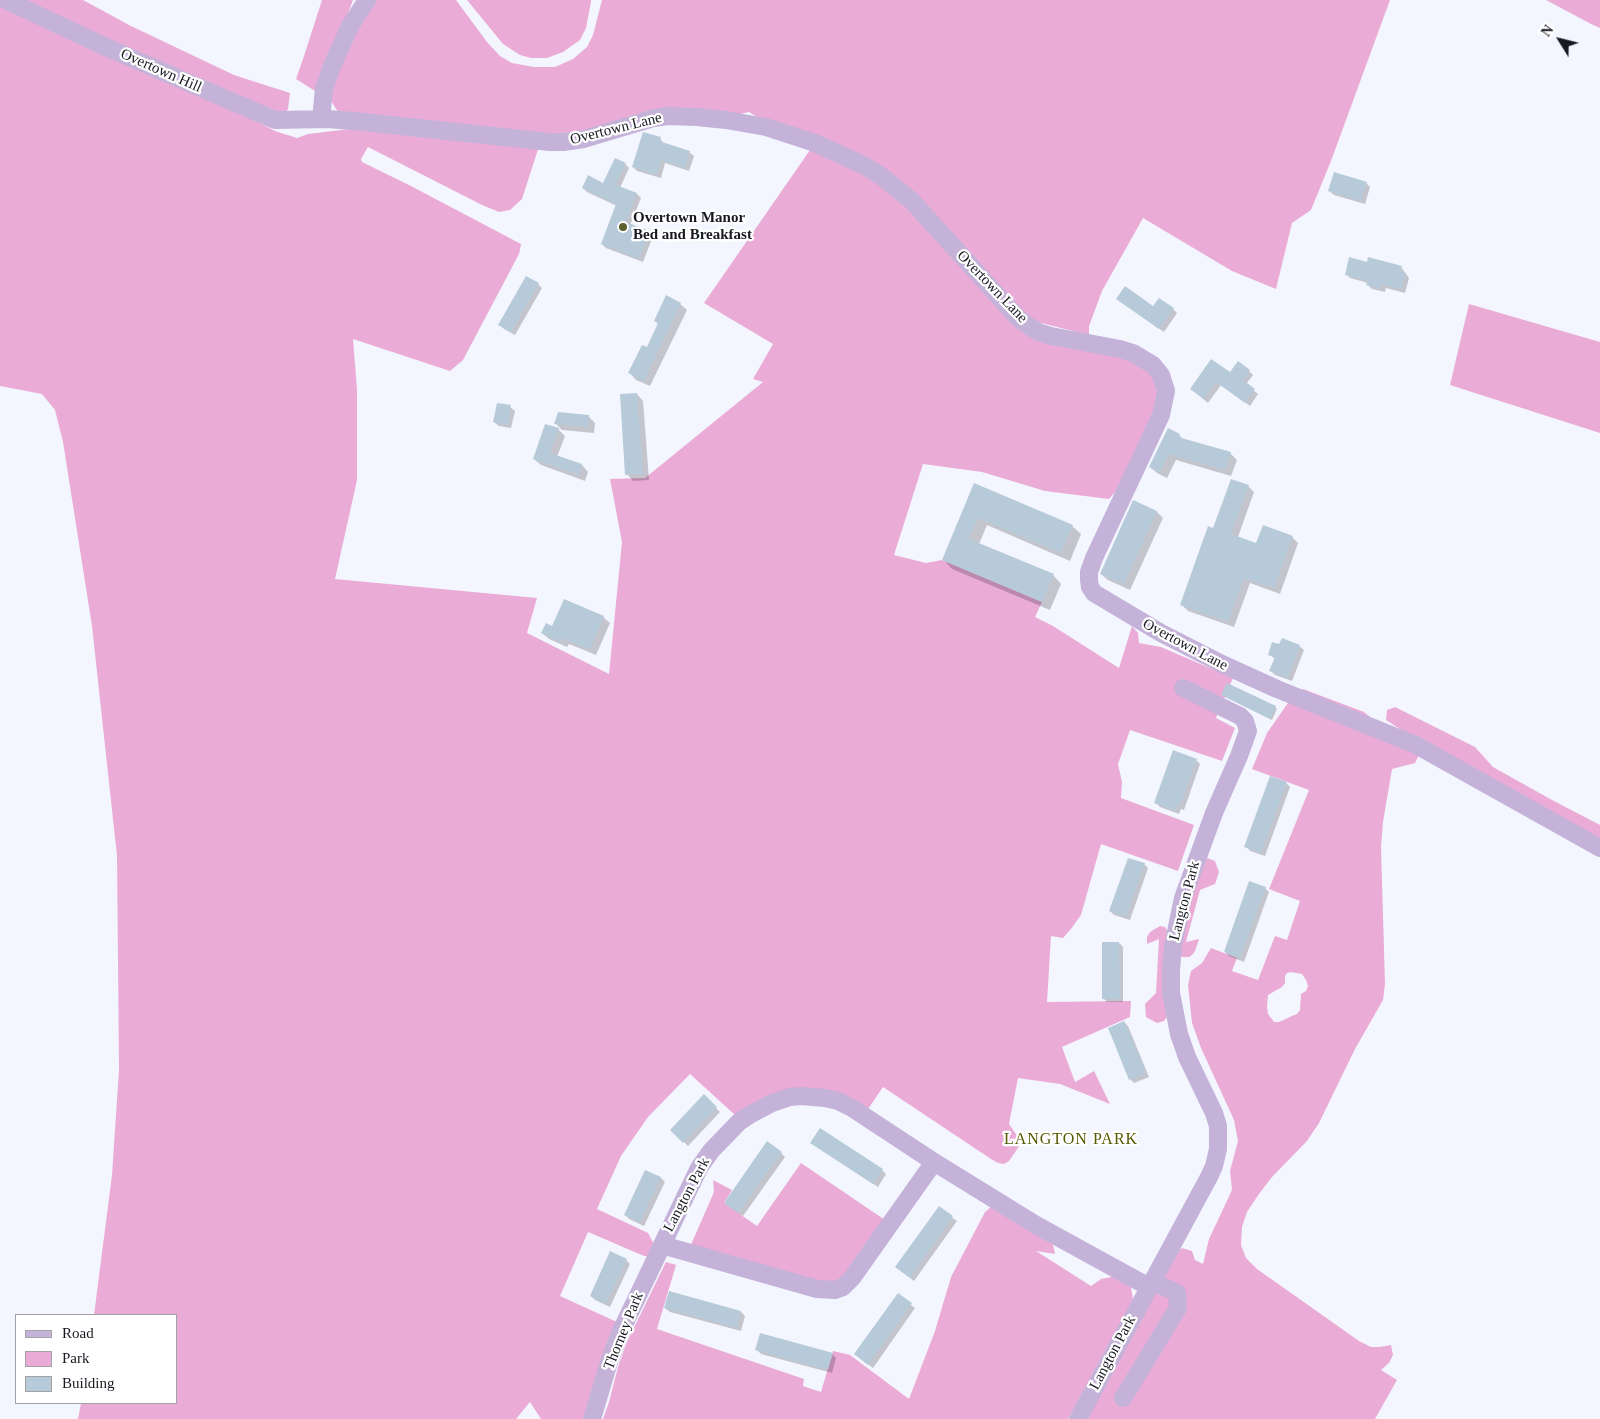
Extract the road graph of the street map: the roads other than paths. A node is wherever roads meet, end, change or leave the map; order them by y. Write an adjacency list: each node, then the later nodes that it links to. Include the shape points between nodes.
1 (6, 0): 3 (street, Overtown Hill, via 267,117)
2 (367, 0): 3 (street, via 350,26 332,66 324,89)
3 (321, 119): 5 (street, Overtown Lane, via 557,142 584,139 661,117 697,117 766,127 815,143 865,166 912,202 1019,319 1038,332 1051,336 1133,353 1153,365 1161,375 1166,391 1161,415 1094,558 1089,580 1094,593 1161,633 1230,668 1416,745)
4 (1183, 688): 8 (street, Langton Park, via 1240,716 1248,731 1183,898 1171,970 1171,993 1178,1034 1214,1113 1218,1126 1218,1149 1209,1177)
5 (1600, 848)
6 (934, 1162): 7 (street, Langton Park, via 852,1278 835,1290 817,1289); 7 (street, Langton Park, via 838,1101 801,1096 772,1103 738,1122 710,1151 688,1188); 8 (street, Langton Park, via 1036,1225)
7 (662, 1245): 10 (street, Thorney Park, via 621,1331)
8 (1151, 1284): 9 (street, via 1177,1293 1178,1308); 11 (street, Langton Park)
9 (1122, 1398)
10 (592, 1419)
11 (1078, 1419)

